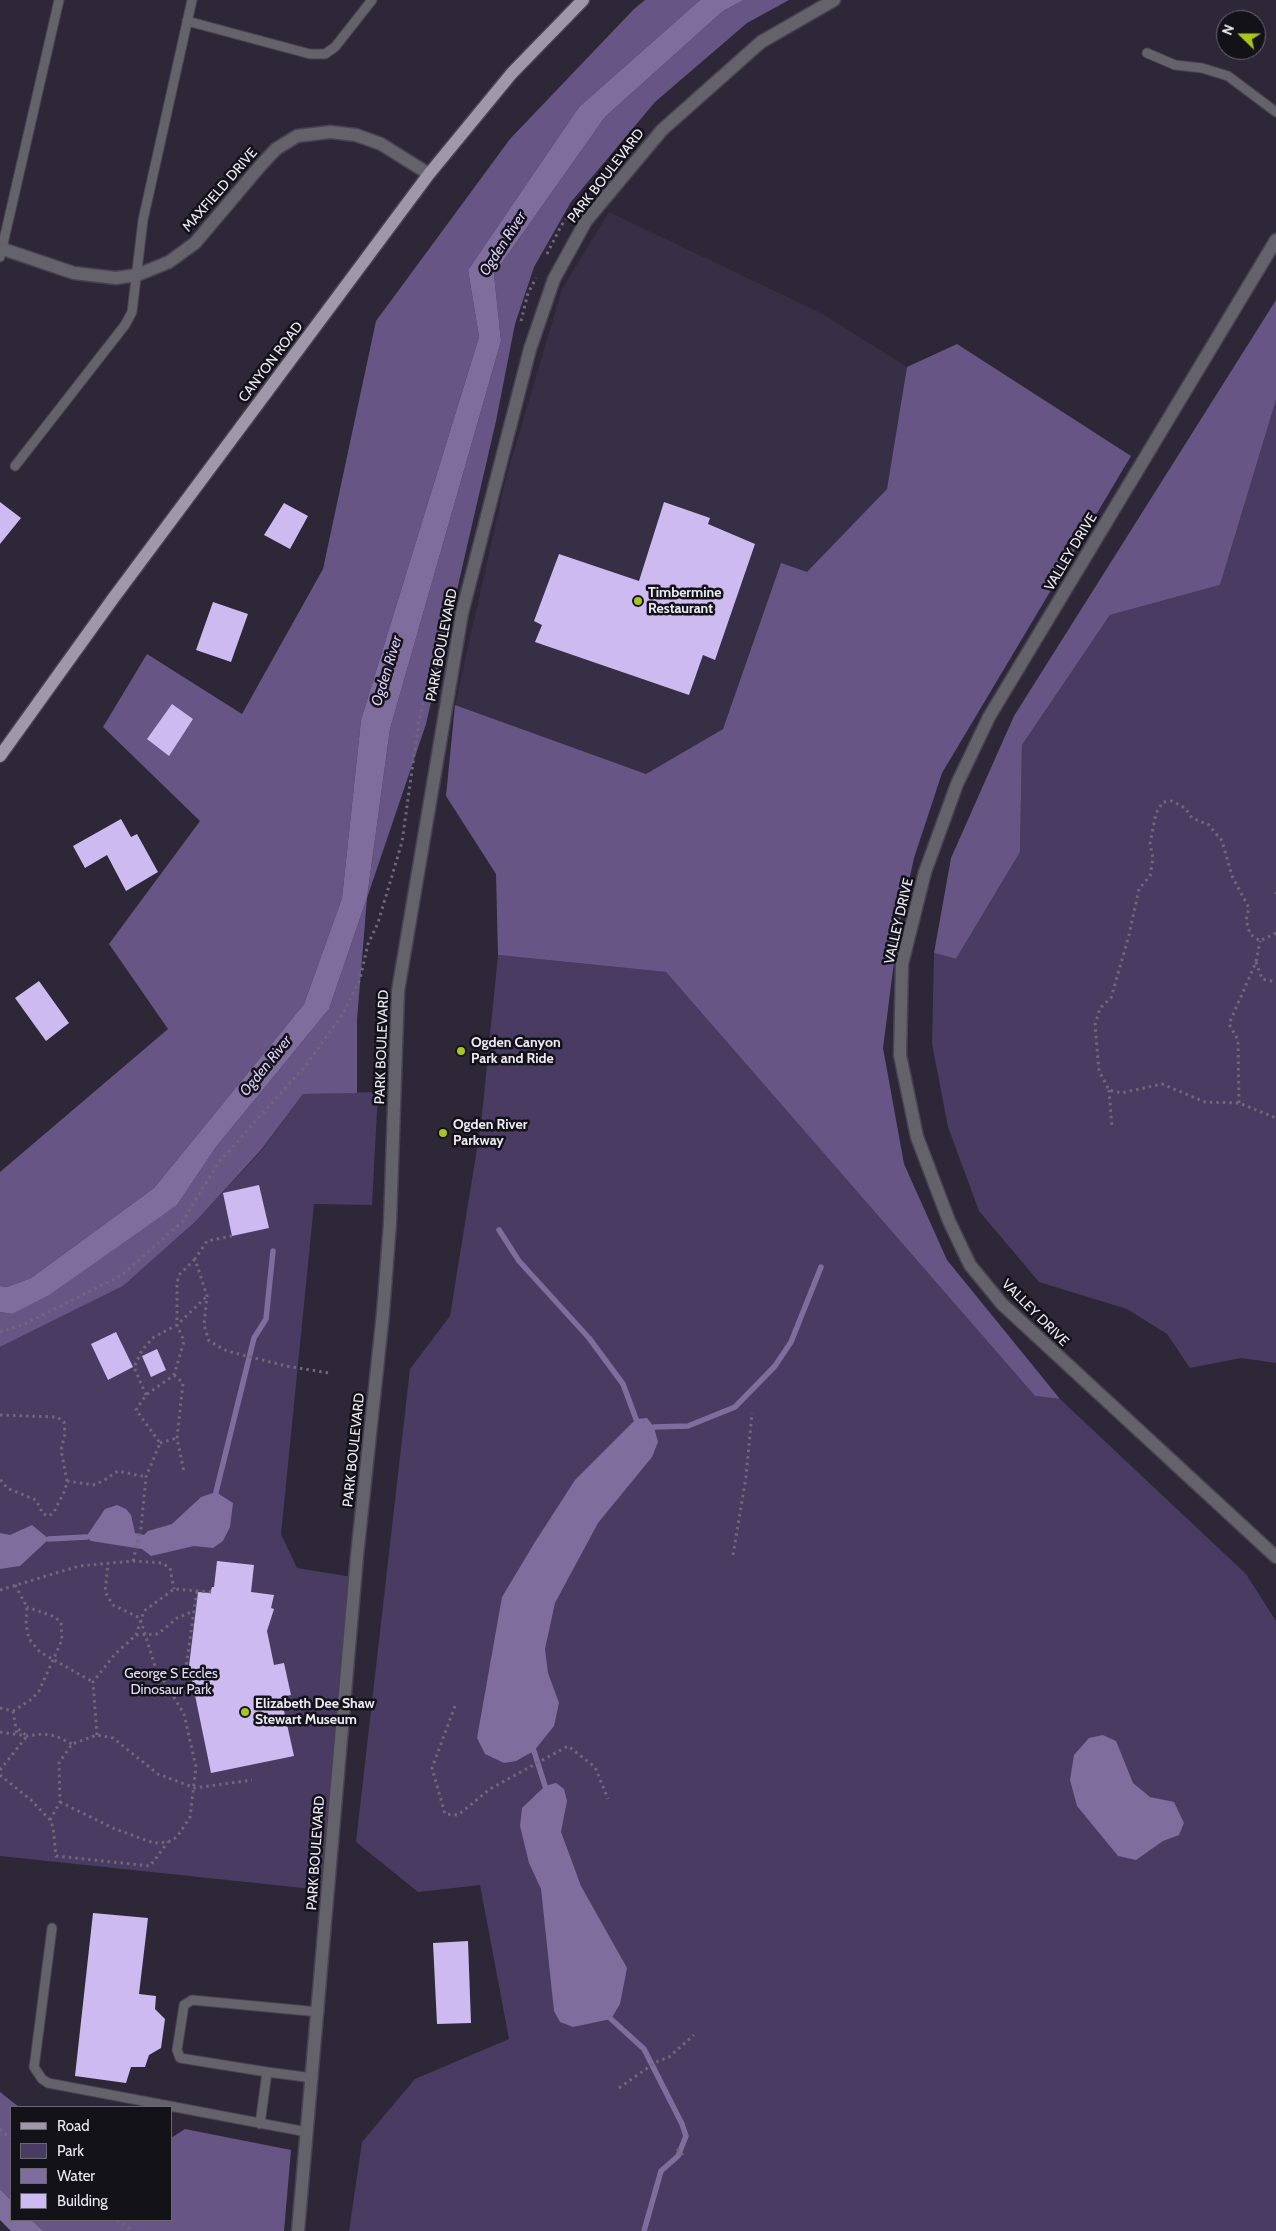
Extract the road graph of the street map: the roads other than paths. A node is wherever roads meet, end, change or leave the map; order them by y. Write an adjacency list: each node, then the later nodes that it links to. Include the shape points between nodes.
1 (59, 0): 11 (lane)
2 (192, 0): 6 (lane)
3 (372, 0): 6 (lane, via 336,47 325,54 310,54)
4 (583, 0): 9 (main road, CANYON ROAD, via 512,73)
5 (834, 0): 17 (street, PARK BOULEVARD, via 761,42 669,124 586,221 554,279 530,349 490,498 460,622 398,991 389,1241 336,1785)
6 (187, 21): 12 (lane, via 143,220)
7 (1146, 53): 8 (lane, via 1175,65 1202,68 1228,76)
8 (1276, 112)
9 (429, 174): 12 (street, MAXFIELD DRIVE, via 381,144 356,135 330,132 297,136 276,149 195,243 169,262); 14 (main road, CANYON ROAD)
10 (1276, 240): 15 (street, VALLEY DRIVE, via 989,717 957,784 925,872 902,964 900,1055 917,1137 949,1221 970,1265 1002,1304)
11 (1, 251): 12 (street, MAXFIELD DRIVE, via 74,273 116,278)
12 (137, 275): 13 (lane, via 132,312 126,325)
13 (15, 466)
14 (0, 756)
15 (1276, 1557)
16 (52, 1928): 20 (lane, via 34,2067 42,2079 48,2083)
17 (319, 2012): 18 (lane, via 192,2000 184,2005 176,2050 180,2058); 19 (street, PARK BOULEVARD)
18 (267, 2072): 19 (lane); 20 (lane)
19 (313, 2078): 21 (street, PARK BOULEVARD)
20 (260, 2124): 21 (lane)
21 (307, 2132): 22 (street, PARK BOULEVARD)
22 (298, 2231)

